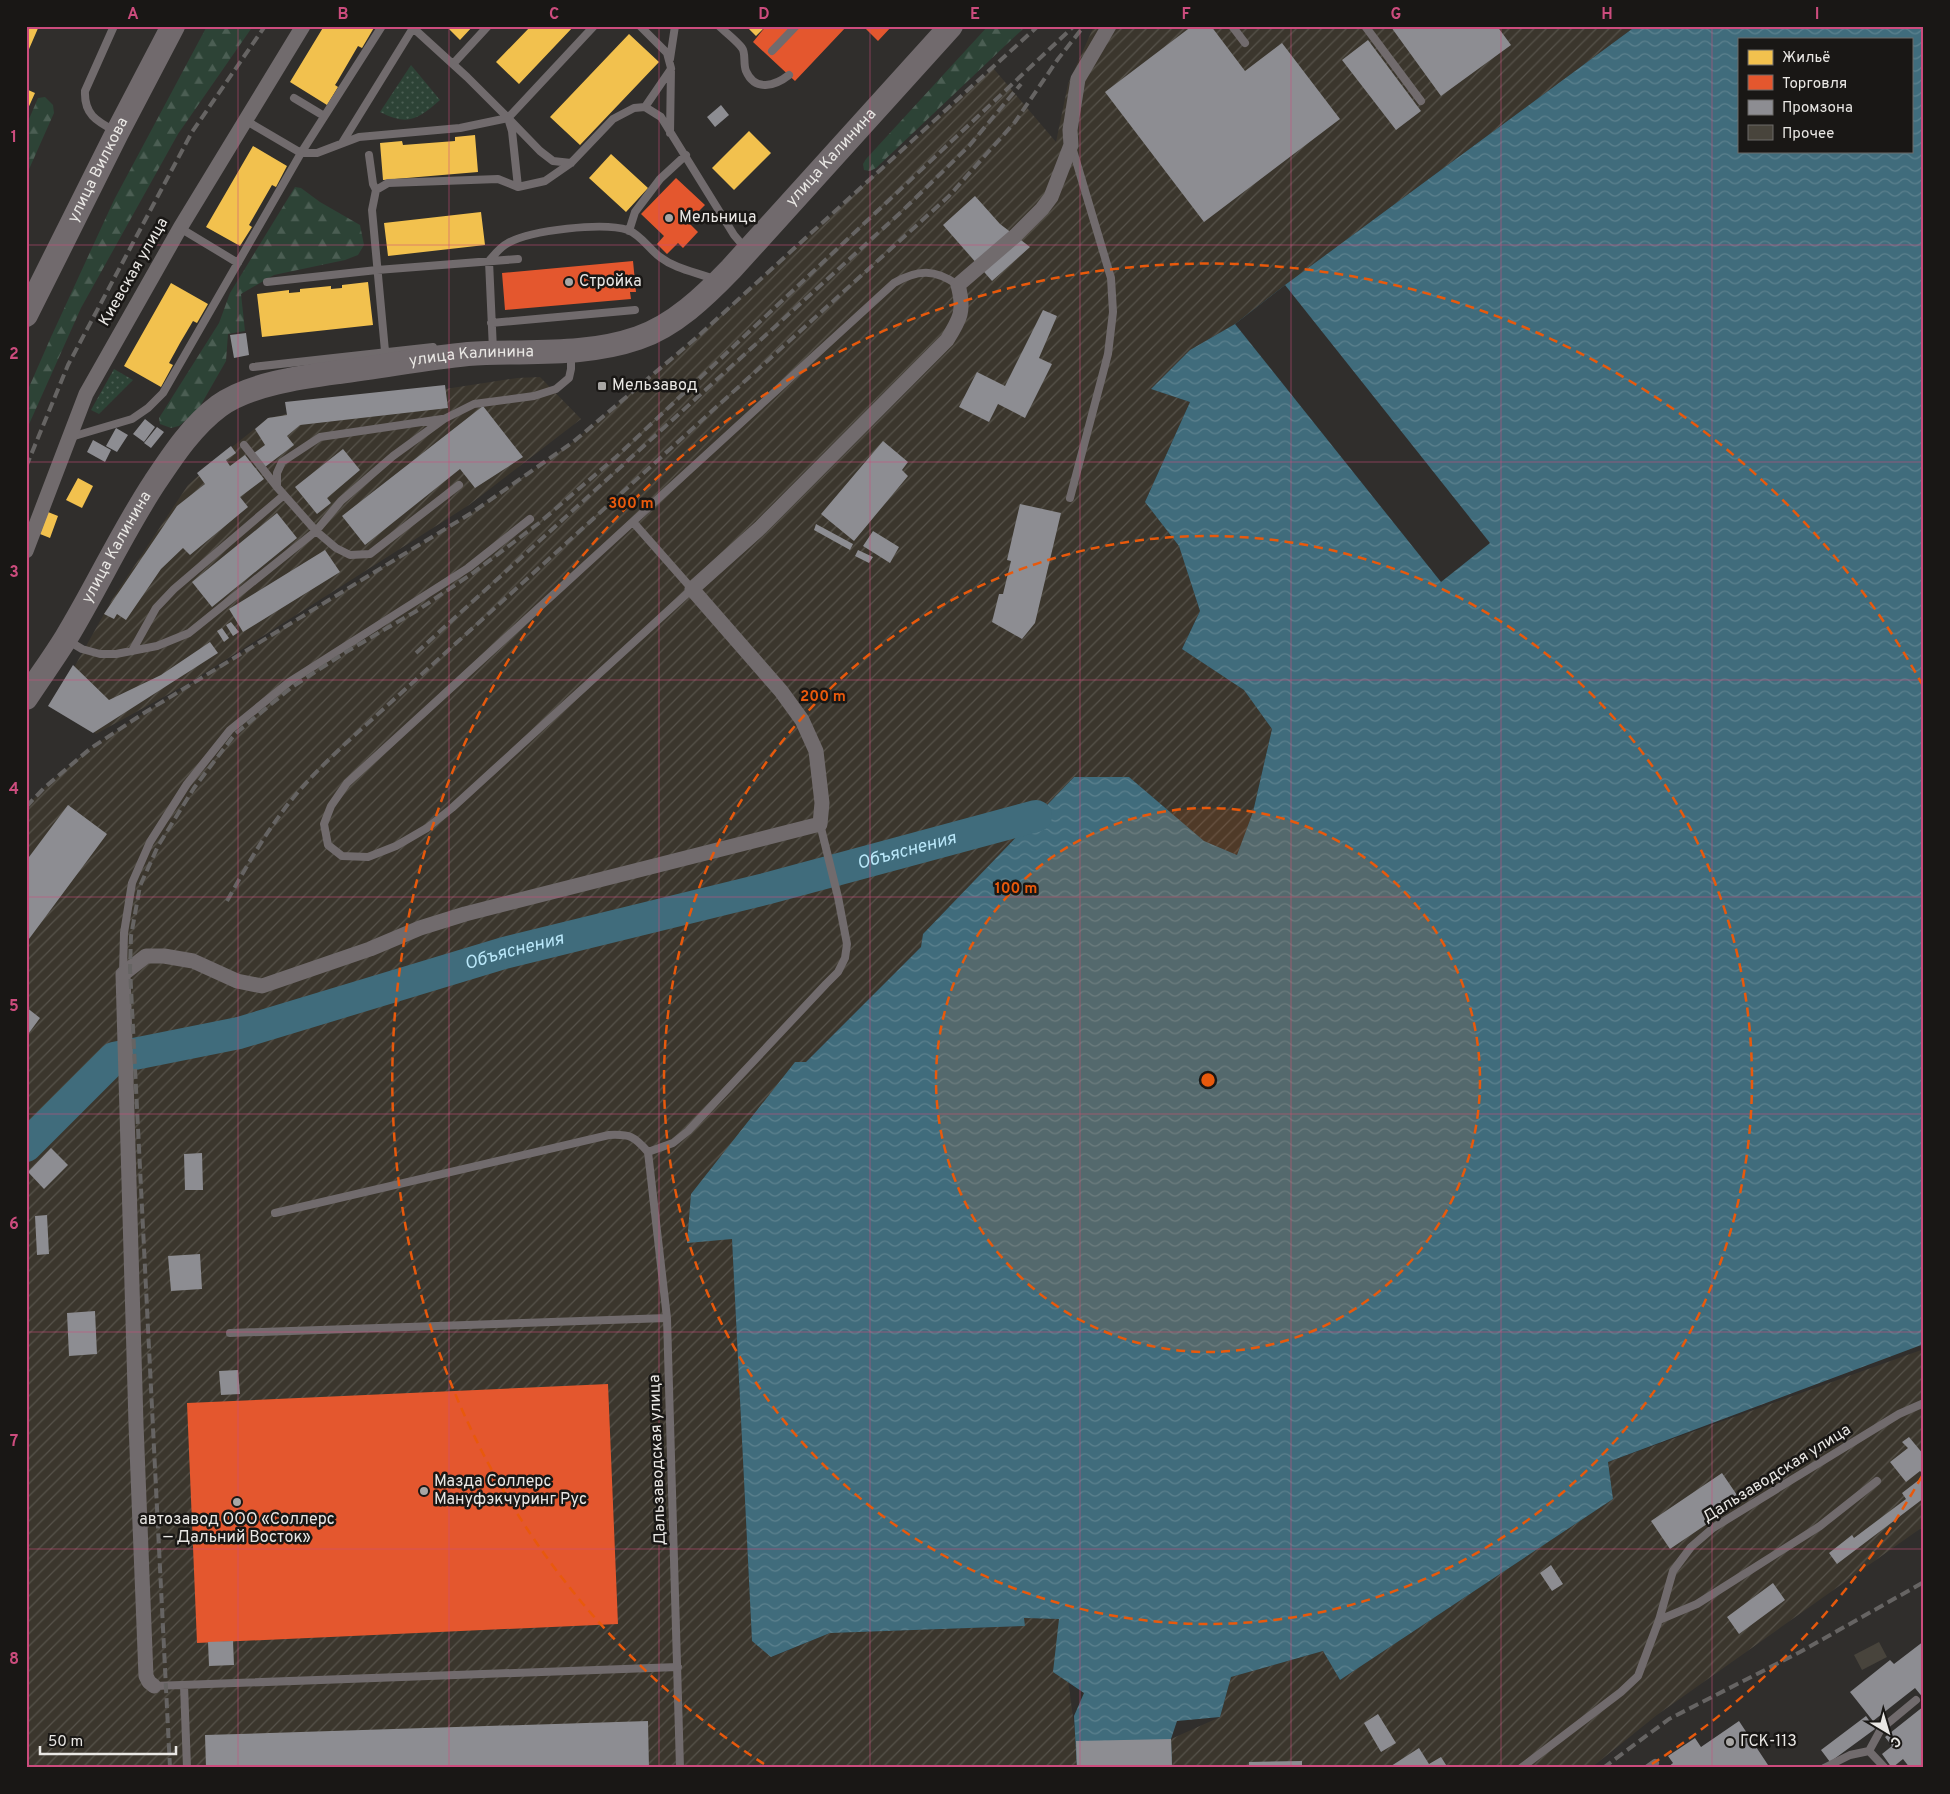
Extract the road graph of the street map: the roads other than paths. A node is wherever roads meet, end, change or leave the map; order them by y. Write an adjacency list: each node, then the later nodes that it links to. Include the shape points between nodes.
1 (114, 26): 28 (lane, via 85,91 85,100 86,108 99,122)
2 (173, 26): 28 (main road, улица Вилкова)
3 (303, 26): 27 (street, Киевская улица)
4 (382, 26): 25 (lane)
5 (488, 26): 19 (lane)
6 (594, 26): 26 (lane)
7 (640, 26): 18 (lane)
8 (675, 26): 18 (lane)
9 (718, 26): 21 (lane, via 743,49 746,71 753,80 772,86)
10 (796, 26): 17 (lane)
11 (950, 26): 40 (main road, улица Калинина)
12 (1109, 26): 31 (street, via 1078,78 1070,130)
13 (1232, 26): 16 (lane)
14 (1365, 26): 23 (lane)
15 (412, 27): 19 (lane); 30 (lane)
16 (1244, 43)
17 (772, 51)
18 (670, 59): 20 (lane)
19 (452, 64): 26 (lane)
20 (671, 68): 24 (lane); 29 (lane)
21 (789, 75)
22 (294, 98): 25 (lane)
23 (1421, 101)
24 (645, 107): 29 (lane, via 661,117); 35 (lane, via 634,108 613,119)
25 (324, 116): 32 (lane)
26 (508, 118): 30 (lane, via 460,128 360,137); 35 (lane, via 554,162); 36 (lane)
27 (245, 120): 32 (lane); 38 (street, Киевская улица)
28 (117, 133): 49 (main road, улица Вилкова)
29 (670, 134): 34 (lane)
30 (342, 143): 32 (lane, via 317,153)
31 (1071, 145): 47 (street, via 1051,197 1042,209); 62 (lane, via 1111,278 1113,312 1108,354)
32 (301, 153): 43 (lane)
33 (369, 155): 37 (lane)
34 (686, 156): 39 (lane, via 660,179 635,212); 40 (lane, via 700,183)
35 (571, 163): 36 (lane, via 545,181)
36 (518, 187): 37 (lane, via 498,179 388,183)
37 (376, 190): 44 (lane, via 372,210)
38 (180, 228): 43 (lane); 57 (street, Киевская улица, via 86,394)
39 (629, 231): 42 (lane, via 576,228 522,237 506,244); 45 (lane, via 680,270)
40 (747, 250): 45 (main road, улица Калинина)
41 (518, 258): 42 (lane)
42 (489, 261): 44 (lane); 50 (lane)
43 (238, 263): 57 (lane, via 163,393 132,419)
44 (377, 270): 46 (lane); 53 (lane)
45 (719, 281): 54 (main road, улица Калинина, via 677,318 639,338 602,348)
46 (267, 282)
47 (958, 285): 64 (lane, via 945,276 931,273 919,273 894,283); 67 (street, via 962,302 958,322 947,340 761,527)
48 (635, 310): 50 (lane)
49 (26, 315)
50 (491, 323): 51 (lane)
51 (490, 345): 54 (main road, улица Калинина); 68 (main road, улица Калинина, via 470,354 316,375 242,393 219,406 172,456 134,515)
52 (439, 346): 53 (lane)
53 (385, 351): 55 (lane)
54 (571, 351): 56 (lane, via 569,378 556,389 534,396 474,404)
55 (253, 367)
56 (444, 419): 60 (lane, via 320,436 282,462 276,473); 65 (lane, via 393,456 340,501)
57 (69, 437): 66 (street, Киевская улица)
58 (244, 445): 60 (lane)
59 (460, 485): 65 (lane, via 370,554 350,555)
60 (277, 487): 61 (lane)
61 (284, 495): 65 (lane); 69 (lane, via 174,589 156,608)
62 (1070, 498)
63 (530, 519): 72 (lane, via 468,568 288,682 230,730 188,784 150,842 132,883 124,932)
64 (633, 522): 67 (lane); 67 (lane, via 347,783 331,806 324,824 328,844 342,856 368,857 427,828)
65 (316, 531): 69 (lane, via 189,633 157,646)
66 (26, 550)
67 (692, 589): 71 (street, via 781,691 802,720 816,751 822,803)
68 (65, 639): 69 (lane, via 100,654); 70 (main road, улица Калинина)
69 (132, 651)
70 (26, 698)
71 (820, 824): 72 (street, via 465,914 262,986 237,981 193,961 164,956 146,956); 73 (lane, via 847,944 838,972 688,1131 673,1143)
72 (123, 974): 82 (street, via 146,1676)
73 (648, 1152): 74 (lane, via 638,1139 626,1134 609,1136); 75 (lane, Дальзаводская улица)
74 (275, 1212)
75 (667, 1318): 76 (lane); 80 (lane, Дальзаводская улица)
76 (230, 1333)
77 (1924, 1403): 79 (lane, Дальзаводская улица, via 1899,1414 1713,1528 1691,1547 1673,1571)
78 (1877, 1481): 79 (lane, via 1820,1526 1698,1604)
79 (1659, 1620): 87 (lane, Дальзаводская улица, via 1638,1676)
80 (678, 1666): 81 (lane); 86 (lane, Дальзаводская улица)
81 (184, 1685): 82 (lane); 85 (lane)
82 (154, 1686)
83 (1916, 1700): 84 (lane, via 1881,1729)
84 (1869, 1751): 88 (lane, via 1850,1755); 89 (lane)
85 (187, 1768)
86 (680, 1768)
87 (1521, 1768)
88 (1824, 1768)
89 (1885, 1768)

